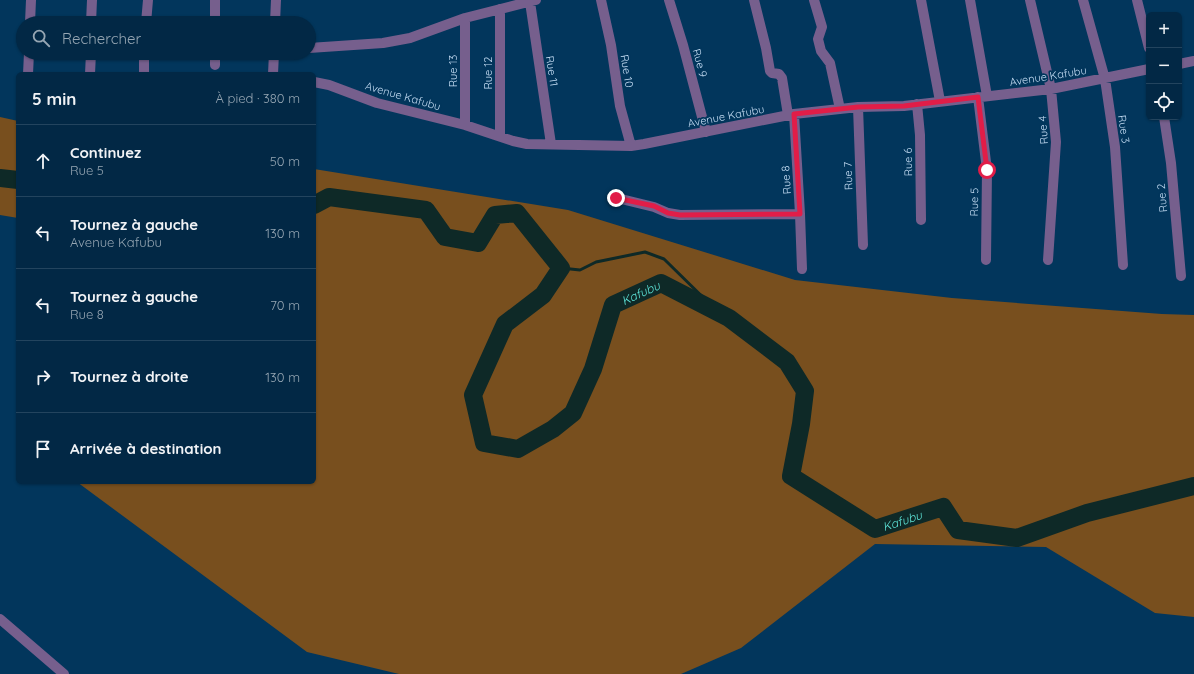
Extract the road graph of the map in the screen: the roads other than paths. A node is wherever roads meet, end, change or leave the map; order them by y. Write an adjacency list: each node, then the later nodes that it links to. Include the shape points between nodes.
1 (31, 0): 17 (street)
2 (92, 0): 18 (street)
3 (148, 0): 19 (street)
4 (215, 0): 20 (street)
5 (276, 0): 21 (street)
6 (600, 0): 52 (street, Rue 10, via 611,46 620,106)
7 (669, 0): 49 (street, Rue 9)
8 (754, 0): 46 (street, Rue 8, via 770,71 782,78)
9 (814, 0): 45 (street, via 822,27 818,39 830,63)
10 (921, 0): 42 (street)
11 (970, 0): 41 (street, Rue 5)
12 (1030, 0): 40 (street, Rue 4)
13 (1083, 0): 38 (street, Rue 3)
14 (1136, 0): 23 (street)
15 (533, 1): 16 (street); 51 (street, Rue 11)
16 (500, 9): 22 (street); 50 (street, Rue 12)
17 (30, 16)
18 (91, 16)
19 (147, 16)
20 (215, 16)
21 (275, 16)
22 (465, 18): 24 (street, via 410,38 383,44); 48 (street, Rue 13)
23 (1146, 37)
24 (316, 48)
25 (29, 60): 34 (street)
26 (91, 60): 35 (street)
27 (144, 60): 36 (street)
28 (215, 60): 32 (street)
29 (274, 60): 37 (street)
30 (1194, 61): 31 (street)
31 (1182, 63)
32 (215, 65)
33 (1146, 70): 38 (street, Avenue Kafubu)
34 (28, 72)
35 (90, 72)
36 (144, 72)
37 (273, 72)
38 (1105, 79): 40 (street, Avenue Kafubu); 59 (street, Rue 3, via 1115,147)
39 (316, 82): 48 (street, Avenue Kafubu, via 377,103)
40 (1051, 89): 41 (street, Avenue Kafubu); 58 (street, Rue 4, via 1056,142)
41 (983, 97): 42 (street, Avenue Kafubu); 57 (street, Rue 5, via 987,170)
42 (940, 101): 43 (street, Avenue Kafubu)
43 (917, 104): 44 (street, Avenue Kafubu); 55 (street, Rue 6)
44 (858, 107): 45 (street, Avenue Kafubu); 56 (street, Rue 7)
45 (840, 109): 46 (street, Avenue Kafubu)
46 (791, 115): 49 (street, Avenue Kafubu); 54 (street, Rue 8)
47 (1164, 120): 61 (street, Rue 2)
48 (465, 125): 50 (street, Avenue Kafubu)
49 (706, 132): 52 (street, Avenue Kafubu)
50 (500, 136): 51 (street, Avenue Kafubu, via 527,144)
51 (551, 144): 52 (street, Avenue Kafubu)
52 (631, 146)
53 (616, 198): 54 (street, via 654,206 668,213 680,215)
54 (800, 214): 60 (street, Rue 8)
55 (921, 220)
56 (863, 245)
57 (986, 260)
58 (1048, 260)
59 (1123, 264)
60 (802, 269)
61 (1181, 276)
62 (0, 619): 63 (street)
63 (64, 674)

